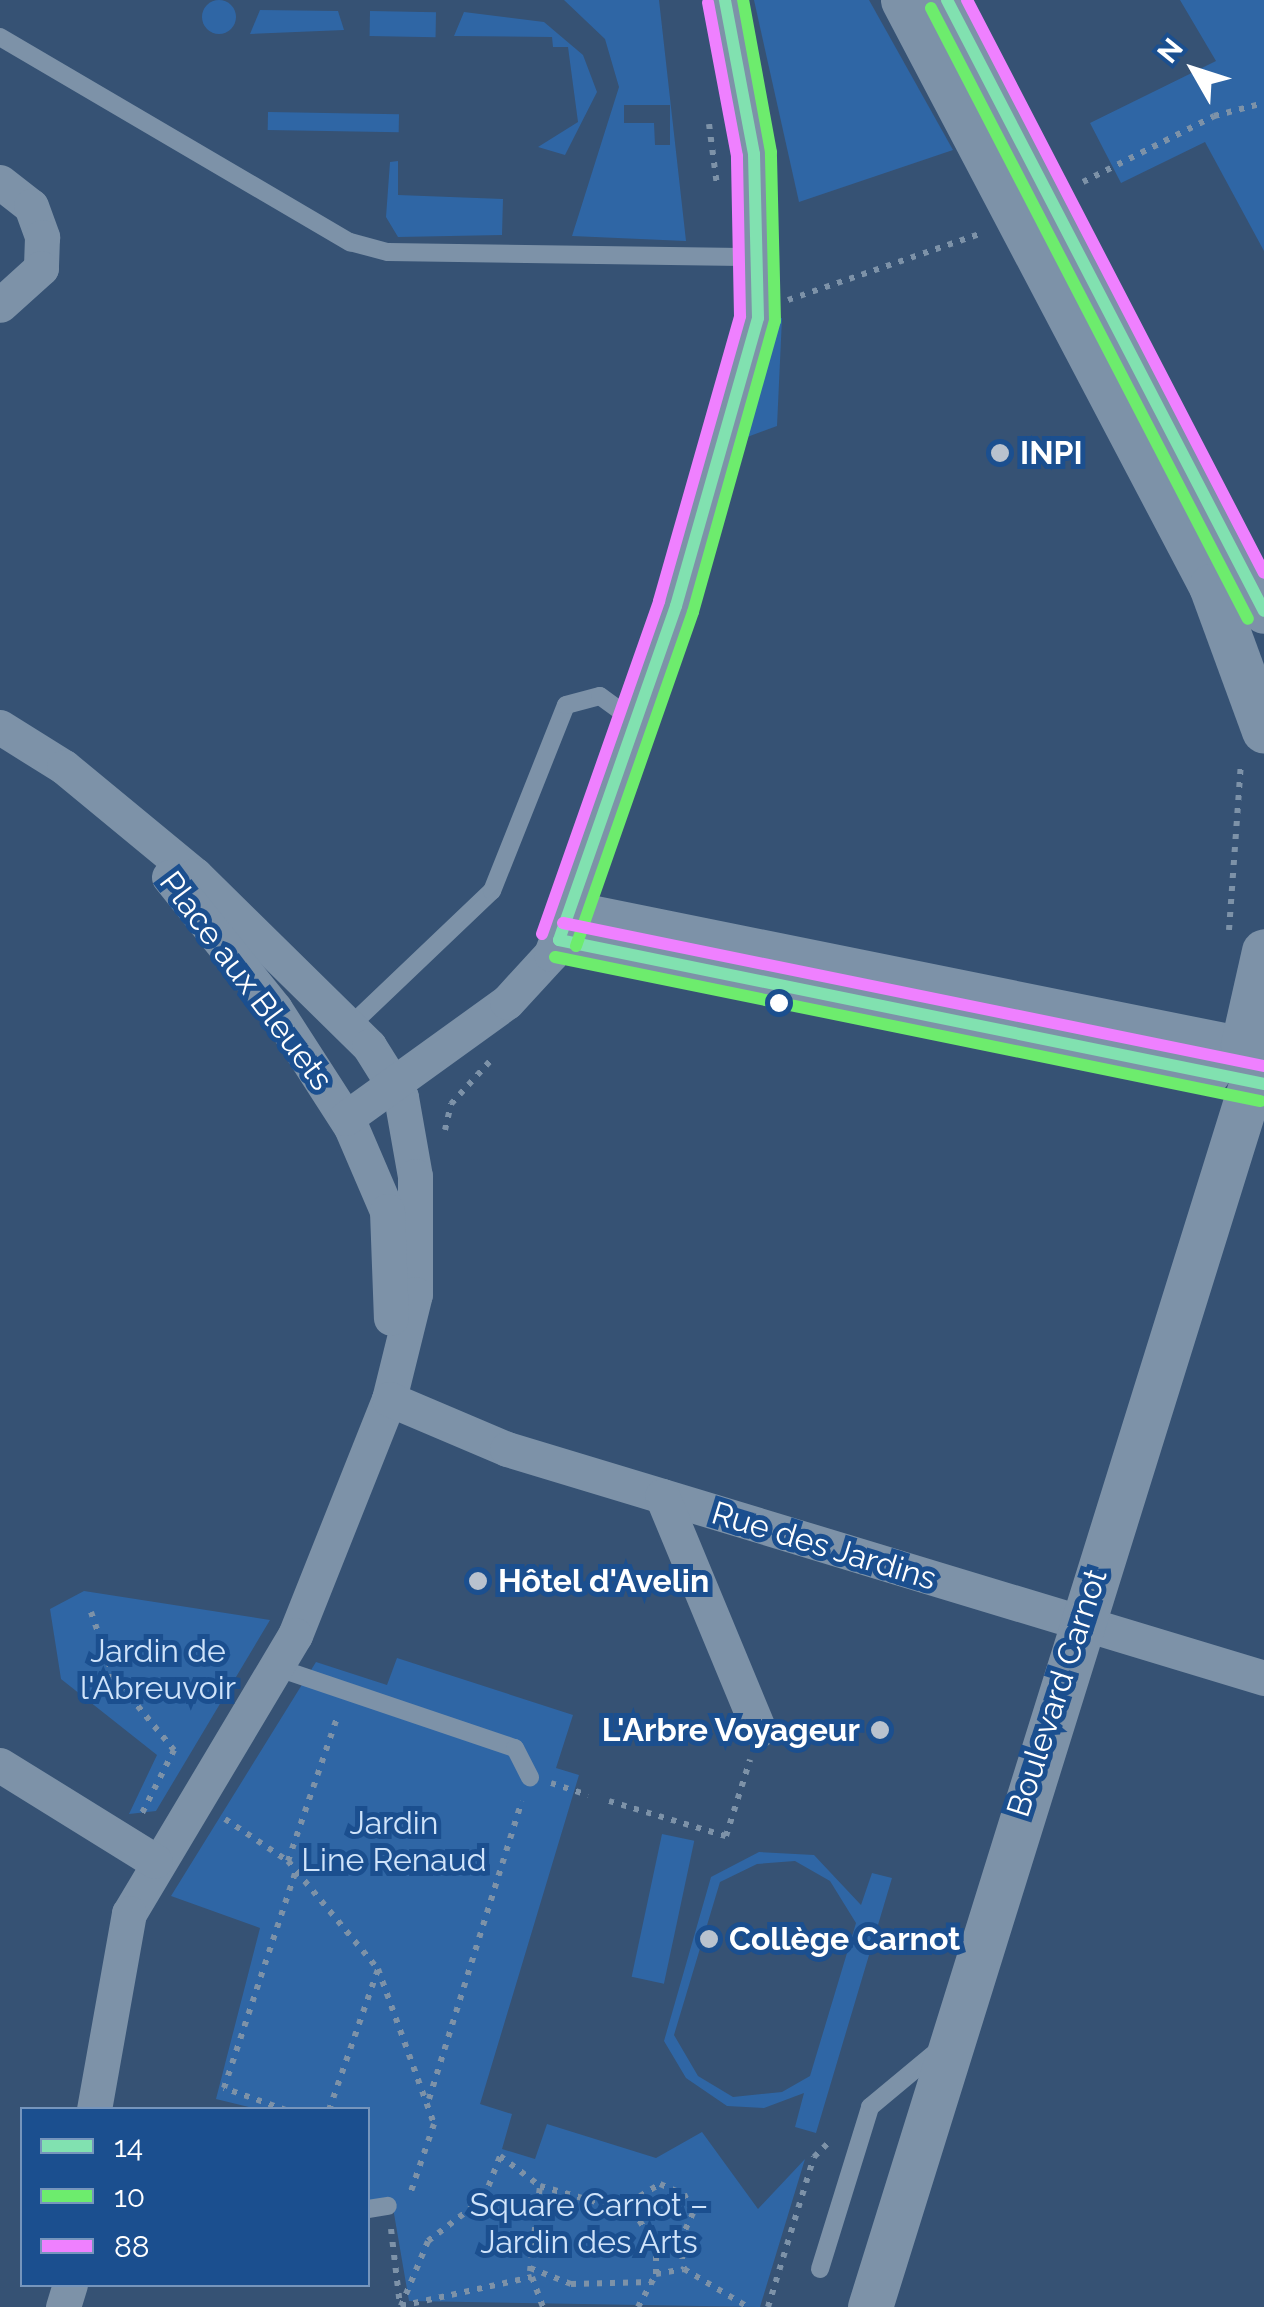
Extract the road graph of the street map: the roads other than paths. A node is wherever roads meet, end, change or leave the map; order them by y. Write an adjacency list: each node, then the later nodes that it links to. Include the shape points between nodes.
1 (725, 0): 6 (street, via 754,154)
2 (902, 0): 11 (street, via 1212,586)
3 (947, 0): 8 (street)
4 (0, 37): 6 (lane, via 350,242 388,252)
5 (0, 182): 7 (street, via 31,206 41,268)
6 (760, 257): 9 (street, via 760,296)
7 (0, 305)
8 (1264, 610)
9 (637, 722): 13 (street); 15 (lane, via 600,696 566,705 492,891)
10 (0, 727): 12 (street, Place aux Bleuets)
11 (1252, 737)
12 (98, 796): 15 (street, Place aux Bleuets, via 290,960); 18 (street, Place aux Bleuets, via 245,969)
13 (564, 924): 16 (street); 17 (street, via 507,1002)
14 (1246, 944): 16 (street, Boulevard Carnot)
15 (350, 1026): 17 (street, Place aux Bleuets)
16 (1250, 1067): 21 (street, Boulevard Carnot)
17 (396, 1084): 18 (street); 19 (street, Place aux Bleuets, via 413,1150 417,1262)
18 (346, 1118): 19 (street, Place aux Bleuets, via 390,1230)
19 (390, 1399): 20 (street, Rue des Jardins, via 507,1449); 22 (street)
20 (662, 1496): 21 (street, Rue des Jardins); 24 (street)
21 (1079, 1624): 23 (street, Rue des Jardins); 28 (street, Boulevard Carnot)
22 (278, 1668): 26 (lane, via 515,1748); 27 (street)
23 (1264, 1678)
24 (759, 1730)
25 (0, 1766): 27 (street)
26 (530, 1776)
27 (155, 1861): 29 (street, via 120,1936)
28 (946, 2044): 32 (lane, via 870,2108); 33 (street, Boulevard Carnot)
29 (94, 2107)
30 (388, 2206): 31 (lane)
31 (370, 2209)
32 (820, 2269)
33 (870, 2307)

